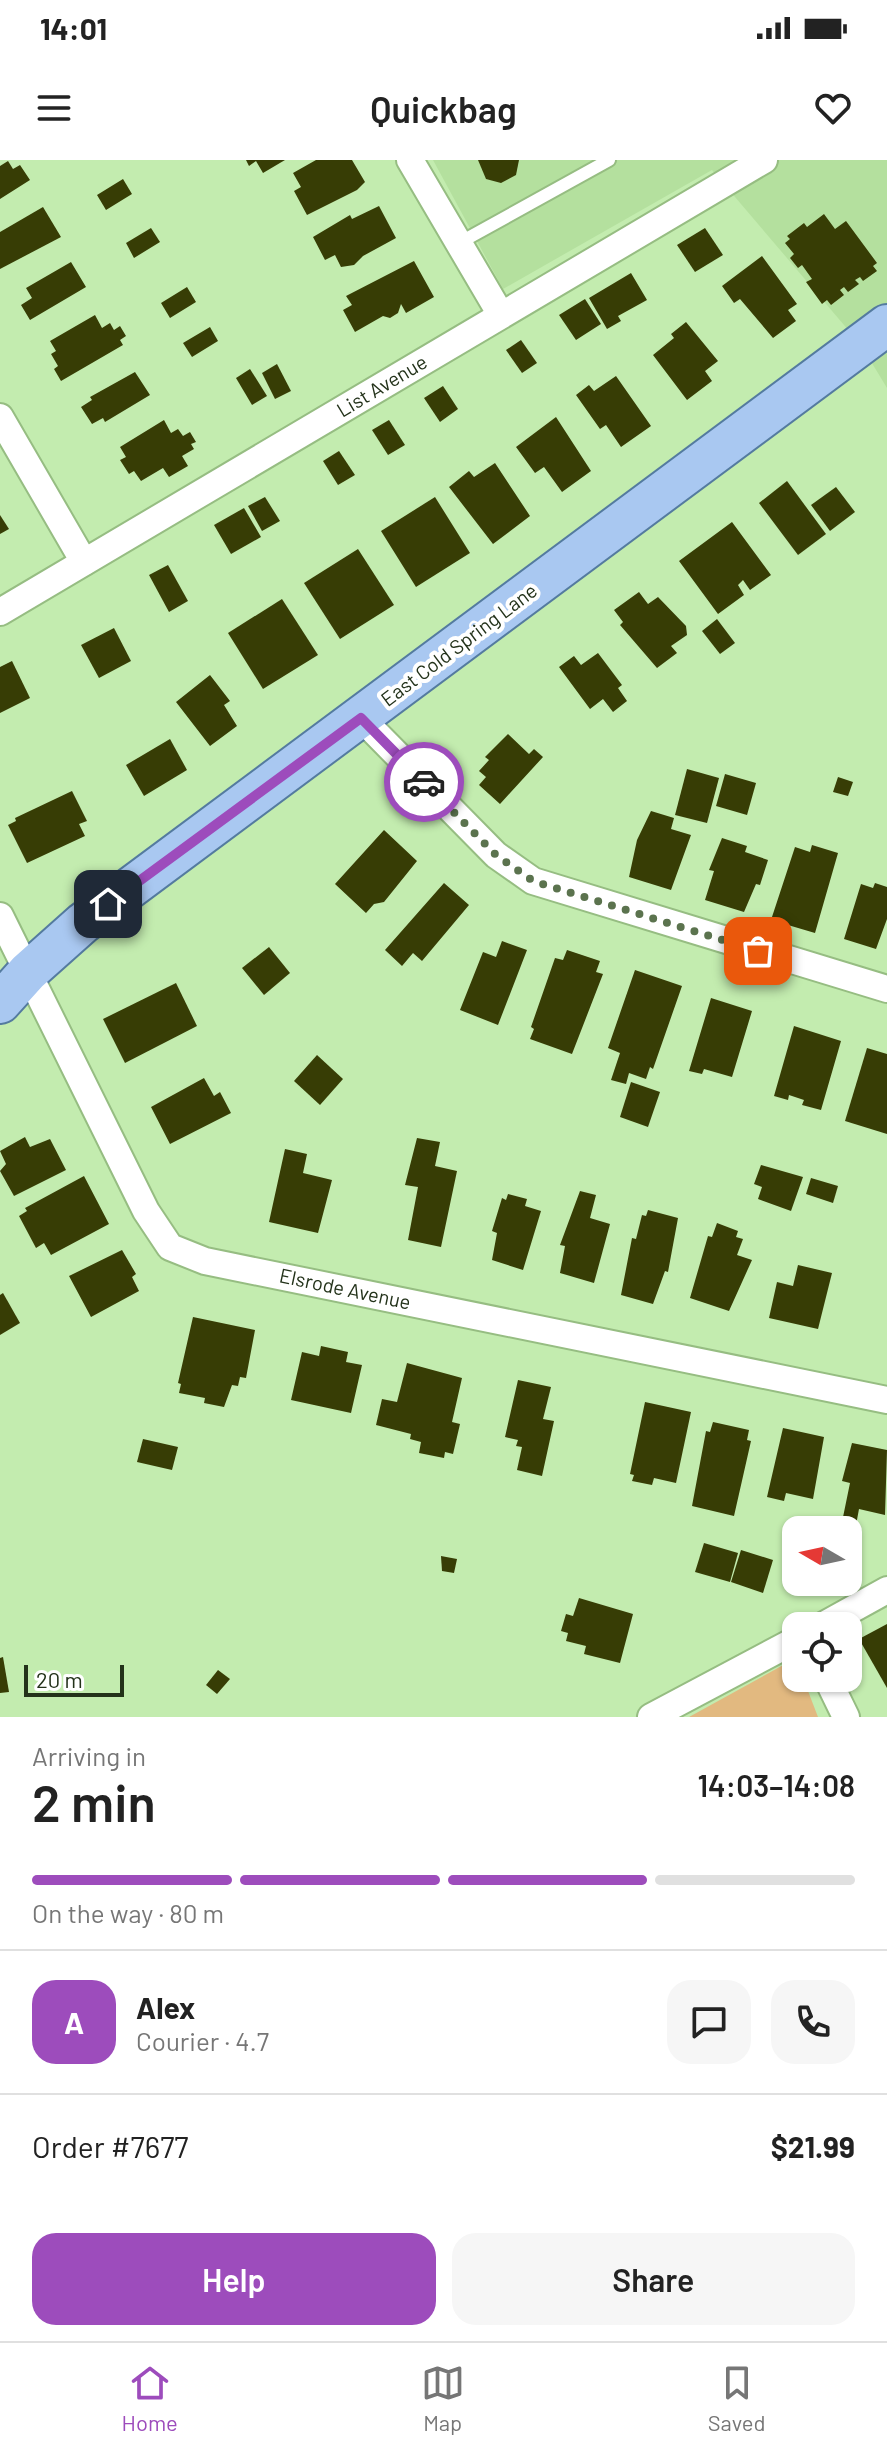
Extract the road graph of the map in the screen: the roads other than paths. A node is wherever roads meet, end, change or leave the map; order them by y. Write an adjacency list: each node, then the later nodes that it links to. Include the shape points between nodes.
1 (410, 160): 4 (street)
2 (609, 160): 4 (lane)
3 (754, 163): 5 (street, List Avenue)
4 (459, 243): 5 (street)
5 (501, 315): 8 (street, List Avenue)
6 (885, 331): 10 (main road, East Cold Spring Lane)
7 (0, 417): 8 (street)
8 (84, 562): 9 (street, List Avenue)
9 (0, 612)
10 (361, 718): 12 (main road, East Cold Spring Lane, via 83,923); 13 (street, via 496,855 533,881)
11 (0, 916): 12 (street, Elsrode Avenue)
12 (28, 972): 14 (main road, East Cold Spring Lane); 15 (street, Elsrode Avenue, via 146,1211 170,1247)
13 (887, 989)
14 (0, 1003)
15 (887, 1400)
16 (887, 1590): 17 (street)
17 (847, 1612)
18 (782, 1647): 20 (street)
19 (834, 1692): 21 (street)
20 (651, 1717)
21 (846, 1717)

